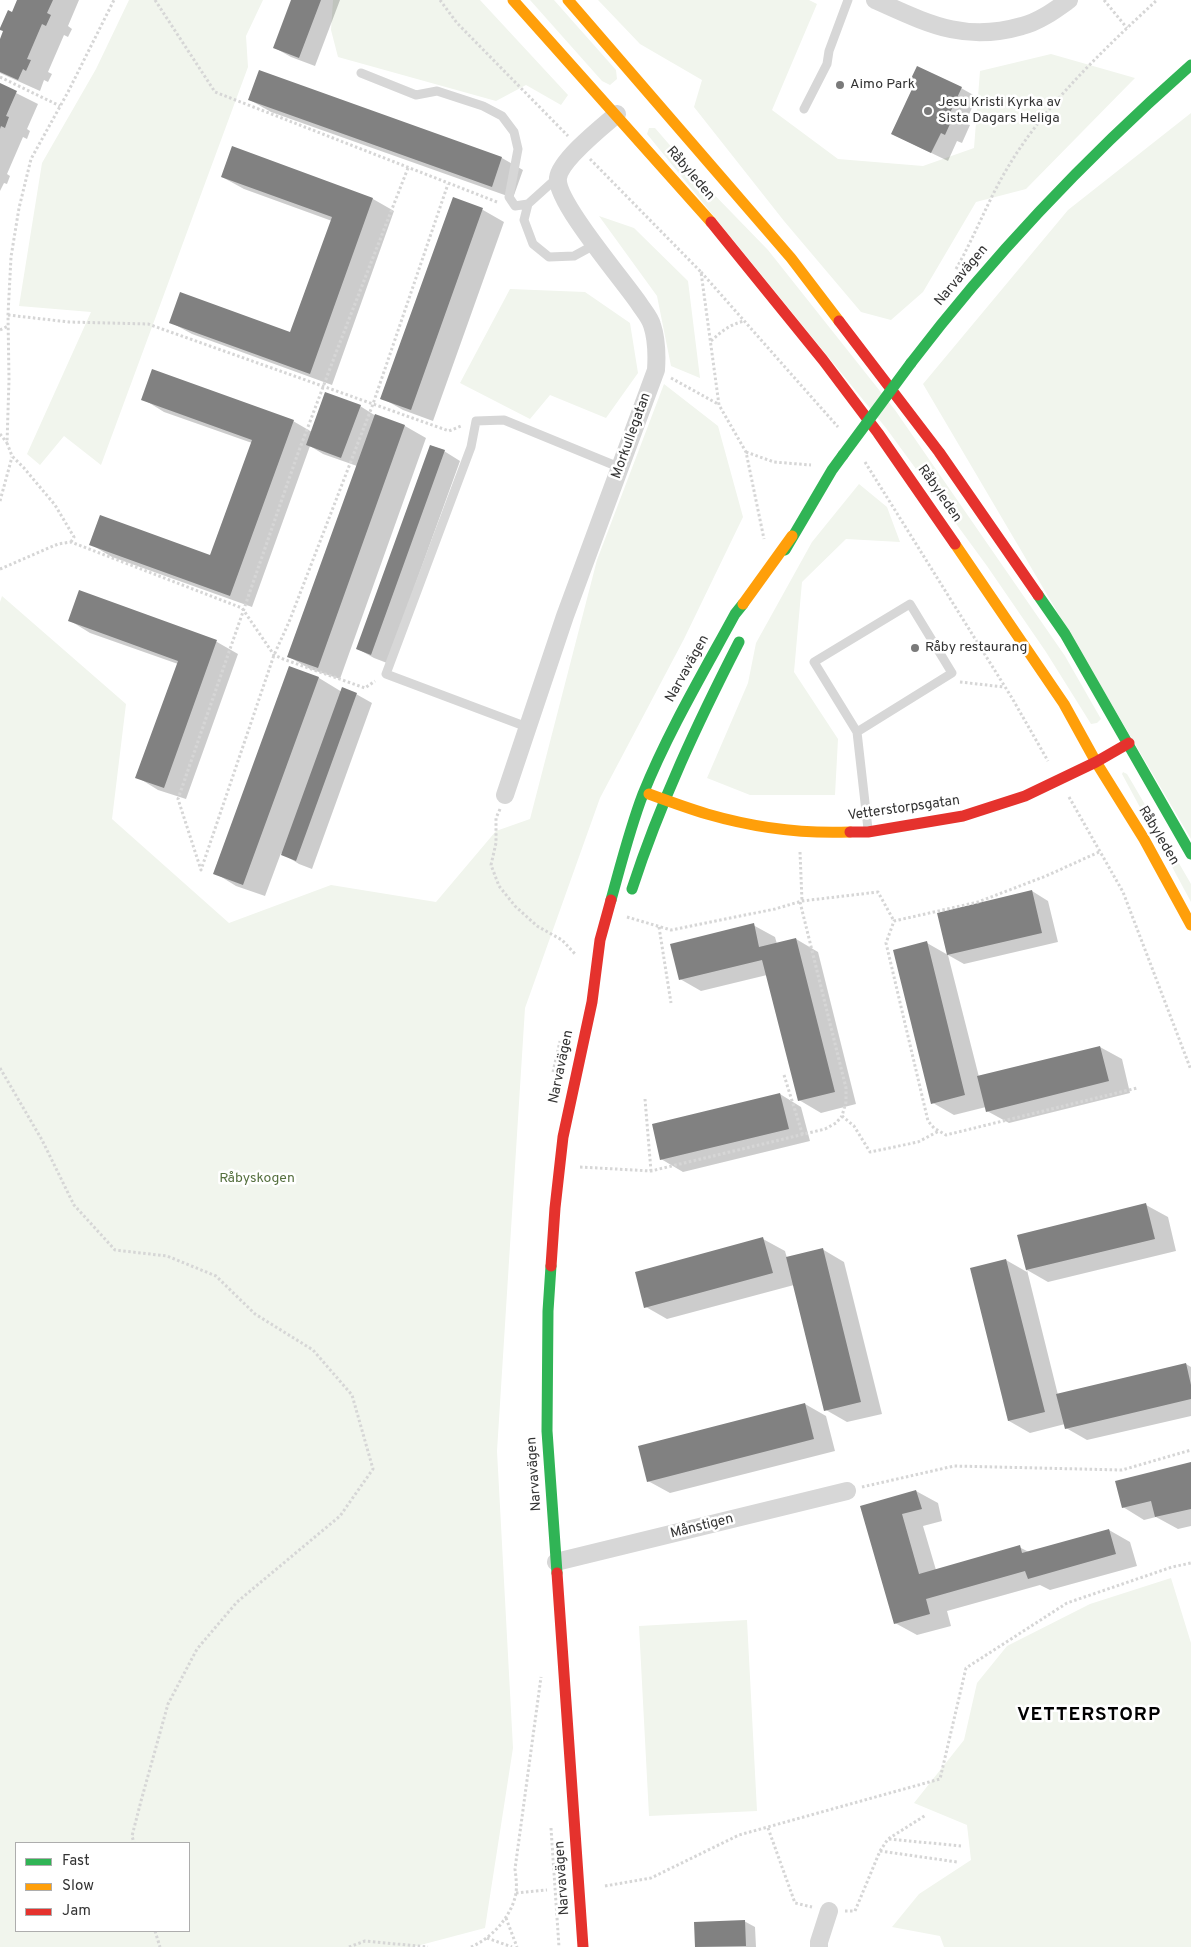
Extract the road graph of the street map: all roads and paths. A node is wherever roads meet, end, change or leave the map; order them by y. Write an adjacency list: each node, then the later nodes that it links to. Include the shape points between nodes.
1 (114, 0): 15 (path)
2 (156, 0): 19 (path, via 215,92)
3 (440, 0): 18 (path, via 458,23)
4 (514, 0): 16 (main road, Råbyleden)
5 (568, 0): 59 (main road, Råbyleden, via 642,91 791,258 939,452 1065,634)
6 (848, 0): 17 (lane, via 827,64)
7 (875, 0): 8 (street, via 924,22 957,32 989,32 1024,26)
8 (1069, 0)
9 (1104, 0): 11 (path)
10 (1157, 0): 11 (path)
11 (1127, 28): 26 (path, via 1074,83 1023,144 1007,168)
12 (1191, 65): 46 (main road, Narvavägen, bridge, via 1069,178 983,272 843,454)
13 (361, 73): 23 (lane, via 416,96 436,91 483,106 502,116 514,132 518,149 509,198)
14 (0, 77): 15 (path)
15 (60, 106): 27 (path, via 30,159 12,249)
16 (621, 110): 18 (street); 60 (main road, Råbyleden, via 878,432 1064,704)
17 (804, 110)
18 (579, 147): 20 (street); 25 (path)
19 (408, 168): 21 (path); 33 (path)
20 (558, 177): 22 (lane); 24 (street, Morkullegatan, via 569,209)
21 (448, 184): 23 (path); 34 (path)
22 (528, 204): 23 (lane); 24 (lane, via 524,220 533,244 549,257 574,256)
23 (515, 206)
24 (596, 244): 32 (street, Morkullegatan, via 652,323 657,348)
25 (701, 272): 28 (path); 31 (path)
26 (953, 275)
27 (8, 314): 29 (path); 33 (path, via 68,322 148,324)
28 (745, 321): 31 (path, via 723,329); 37 (path)
29 (8, 326): 30 (path); 39 (path)
30 (0, 330)
31 (710, 342): 35 (path)
32 (656, 370): 35 (path); 44 (street, Morkullegatan)
33 (324, 387): 34 (path); 51 (path)
34 (373, 404): 36 (path, via 449,431); 53 (path)
35 (719, 405): 40 (path)
36 (476, 420): 44 (lane, via 504,420); 54 (lane, via 472,447)
37 (840, 429)
38 (0, 434): 39 (path)
39 (6, 443): 41 (path)
40 (746, 452): 43 (path, via 774,462); 48 (path)
41 (12, 456): 45 (path); 47 (path, via 55,506 74,537)
42 (863, 458): 56 (path)
43 (812, 465)
44 (621, 468): 57 (street, Morkullegatan)
45 (0, 501)
46 (792, 536): 50 (main road, Narvavägen); 62 (main road, Narvavägen, via 735,614 684,708)
47 (71, 542): 49 (path, via 58,544); 51 (path)
48 (765, 542)
49 (0, 568)
50 (757, 605)
51 (244, 611): 53 (path); 53 (path, via 178,799 201,870)
52 (744, 631): 64 (main road)
53 (274, 655): 54 (path, via 364,688)
54 (386, 674): 57 (lane)
55 (939, 680): 56 (path); 58 (lane); 58 (lane, via 952,673 910,604 814,662)
56 (1004, 687): 61 (path)
57 (527, 727): 63 (street, Morkullegatan)
58 (857, 732): 65 (lane)
59 (1129, 743): 60 (main road, Vetterstorpsgatan); 68 (main road, Råbyleden)
60 (1096, 762): 61 (main road, Vetterstorpsgatan); 72 (main road, Råbyleden)
61 (1059, 780): 65 (main road, Vetterstorpsgatan, via 1025,796 964,816); 67 (path)
62 (644, 792): 64 (main road, Vetterstorpsgatan); 76 (main road, Narvavägen, via 600,940)
63 (504, 795): 74 (path, via 496,818 496,843 491,865 499,886 514,906 536,926 562,940)
64 (664, 799): 65 (main road, Vetterstorpsgatan, via 708,814 765,826 828,833); 70 (main road)
65 (868, 832)
66 (800, 852): 69 (path)
67 (1099, 852): 71 (path, via 978,902); 79 (path, via 1123,892)
68 (1191, 854)
69 (801, 902): 71 (path, via 878,892); 73 (path, via 671,930); 83 (path, via 846,1088)
70 (624, 916): 73 (path)
71 (894, 921): 84 (path, via 886,943 928,1121)
72 (1191, 924)
73 (659, 927): 77 (path)
74 (580, 958)
75 (609, 960): 76 (main road, Narvavägen)
76 (592, 1002): 86 (main road, Narvavägen, via 563,1137)
77 (671, 1003)
78 (0, 1068): 96 (path, via 42,1140 74,1205 115,1250 167,1256 216,1276 255,1314 313,1350 352,1395 373,1469 340,1516 237,1602 197,1649 168,1704 132,1836)
79 (1191, 1070)
80 (784, 1075): 85 (path)
81 (1137, 1088): 84 (path, via 946,1135)
82 (645, 1099): 87 (path)
83 (842, 1116): 84 (path, via 854,1126 870,1152 918,1142); 85 (path, via 825,1129)
84 (940, 1131)
85 (803, 1136): 87 (path)
86 (561, 1164): 87 (path); 90 (main road, Narvavägen, via 548,1311 547,1431)
87 (651, 1171)
88 (1191, 1450): 89 (path, via 1122,1470 954,1466)
89 (847, 1491): 90 (street, Månstigen)
90 (556, 1562): 113 (main road, Narvavägen)
91 (1191, 1563): 94 (path, via 1067,1603 966,1668 940,1778)
92 (541, 1678): 102 (path, via 516,1869)
93 (926, 1815): 95 (path)
94 (768, 1828): 100 (path, via 739,1835 650,1878); 103 (path, via 795,1903)
95 (888, 1839): 97 (path); 98 (path)
96 (134, 1842)
97 (961, 1846)
98 (880, 1851): 99 (path); 103 (path, via 855,1911)
99 (958, 1862)
100 (605, 1886)
101 (547, 1890): 102 (path)
102 (516, 1893): 104 (path)
103 (829, 1911): 114 (street)
104 (505, 1918): 106 (path); 112 (path)
105 (155, 1932): 107 (path)
106 (487, 1938): 110 (path); 111 (path)
107 (160, 1947)
108 (349, 1947): 109 (path, via 365,1941)
109 (428, 1947)
110 (471, 1947)
111 (512, 1947)
112 (517, 1947)
113 (583, 1947)
114 (819, 1947)

